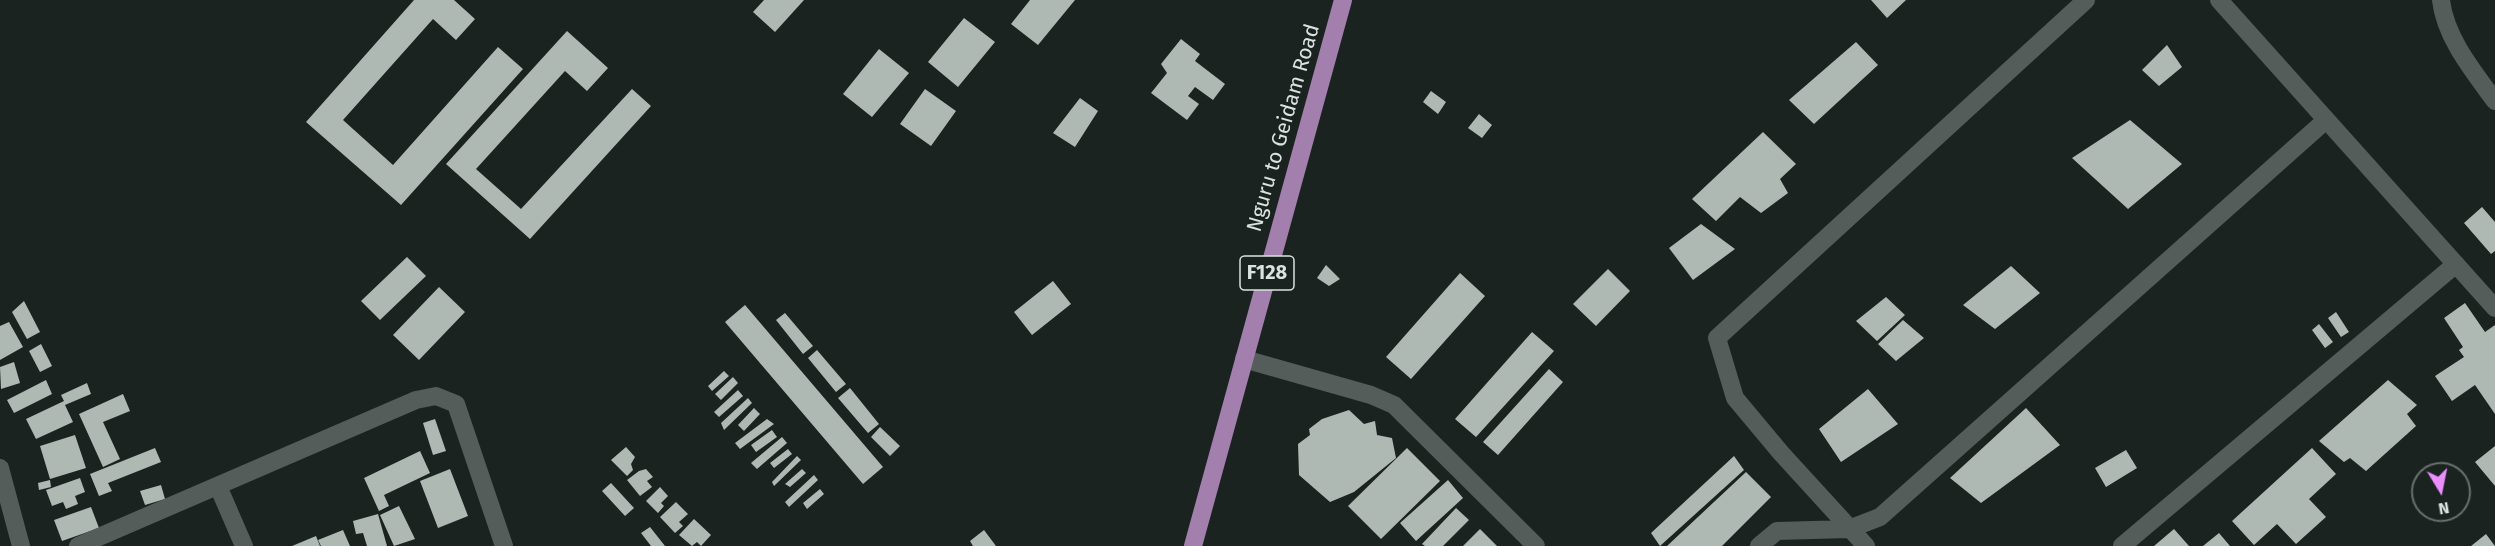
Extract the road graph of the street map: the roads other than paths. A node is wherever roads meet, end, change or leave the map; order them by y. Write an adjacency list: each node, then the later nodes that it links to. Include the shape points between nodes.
1 (1342, 0): 9 (main road, Nguru to Geidam Road / F128)
2 (2086, 0): 12 (street, via 1717,338 1735,398)
3 (2219, 0): 6 (street)
4 (2440, 0): 5 (street, via 2465,60)
5 (2495, 101)
6 (2326, 120): 7 (street); 12 (street, via 1880,517)
7 (2456, 264): 8 (street); 21 (street)
8 (2495, 308)
9 (1244, 359): 17 (main road, Nguru to Geidam Road / F128); 18 (street, via 1394,405)
10 (0, 468): 13 (street)
11 (218, 486): 14 (street); 15 (street); 16 (street, via 416,400 436,396 456,404)
12 (1849, 528): 19 (street, via 1777,531); 20 (street)
13 (21, 546)
14 (78, 546)
15 (244, 546)
16 (504, 546)
17 (1193, 546)
18 (1536, 546)
19 (1760, 546)
20 (1866, 546)
21 (2122, 546)

